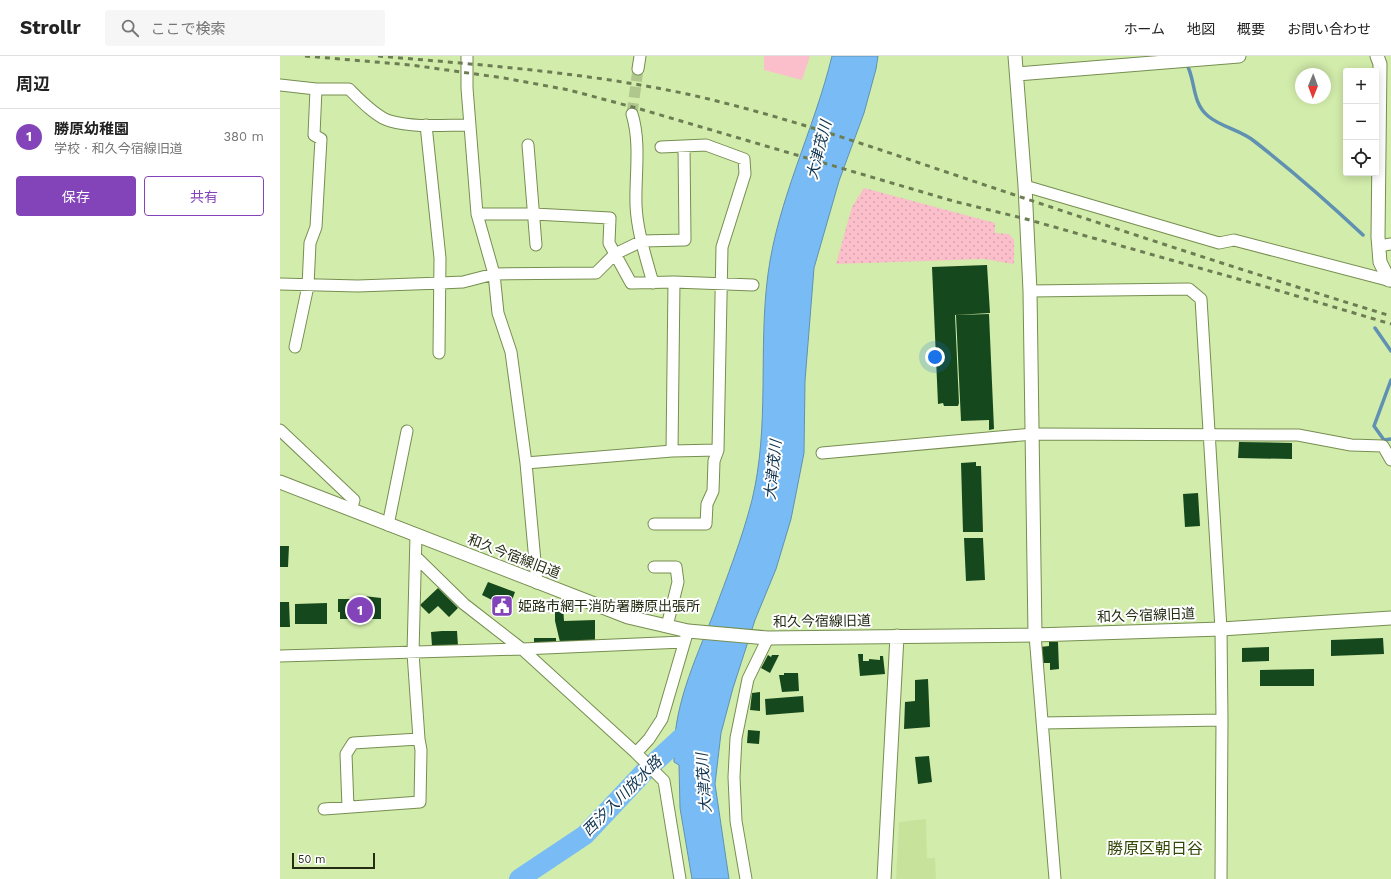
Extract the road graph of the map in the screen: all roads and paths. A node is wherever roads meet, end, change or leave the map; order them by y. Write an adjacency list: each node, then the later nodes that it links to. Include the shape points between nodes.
1 (467, 56): 12 (street)
2 (640, 56): 6 (street)
3 (1016, 56): 7 (street)
4 (1239, 56): 7 (street)
5 (1377, 56): 21 (street, via 1380,64)
6 (638, 69)
7 (1017, 74): 16 (street)
8 (280, 85): 9 (street)
9 (316, 89): 11 (street, via 349,89 365,105 389,121); 31 (street, via 314,136 321,138 316,227 310,243)
10 (632, 114): 19 (street, via 636,127 636,207)
11 (426, 125): 12 (street); 26 (street)
12 (470, 126): 17 (street)
13 (528, 144): 18 (street)
14 (684, 146): 15 (street); 19 (street, via 685,240); 29 (street, via 706,145 744,159 745,174 722,247)
15 (661, 147)
16 (1025, 186): 24 (street, via 1219,243 1234,240); 32 (street)
17 (477, 214): 18 (street); 23 (street)
18 (534, 214): 20 (street); 22 (street, via 610,218 609,243)
19 (642, 240): 22 (street); 27 (street)
20 (536, 245)
21 (1385, 245): 24 (street, via 1380,262)
22 (614, 254): 23 (street, via 596,273); 27 (street, via 631,283)
23 (494, 274): 26 (street, via 463,282); 44 (street, via 498,312 511,352)
24 (1390, 280)
25 (674, 282): 27 (street); 29 (street); 41 (street)
26 (441, 283): 31 (street); 34 (street)
27 (653, 283)
28 (280, 284): 31 (street)
29 (723, 285): 30 (street); 40 (street)
30 (753, 285)
31 (308, 286): 33 (street)
32 (1030, 291): 37 (street); 38 (street, via 1190,289 1201,299)
33 (295, 346)
34 (439, 353)
35 (280, 430): 46 (street, via 354,500)
36 (407, 431): 48 (street)
37 (1033, 434): 38 (street); 42 (street); 56 (street)
38 (1208, 435): 39 (street, via 1298,434 1351,445); 55 (street)
39 (1387, 446): 43 (street)
40 (718, 450): 41 (street); 47 (street, via 714,461 713,491 707,504 706,524)
41 (672, 451): 44 (street)
42 (822, 453)
43 (1391, 460)
44 (526, 463): 52 (street)
45 (280, 482): 46 (street, 和久今宿線旧道)
46 (351, 510): 48 (street, 和久今宿線旧道)
47 (654, 524)
48 (388, 525): 49 (street, 和久今宿線旧道)
49 (416, 535): 50 (street); 52 (street, 和久今宿線旧道)
50 (416, 557): 60 (street, via 464,604); 61 (street)
51 (654, 567): 54 (street, via 676,567 678,582)
52 (538, 583): 54 (street, 和久今宿線旧道, via 628,618)
53 (1391, 618): 55 (street, 和久今宿線旧道)
54 (667, 626): 58 (street, 和久今宿線旧道)
55 (1221, 629): 56 (street, 和久今宿線旧道); 63 (street)
56 (1035, 635): 57 (street, 和久今宿線旧道); 64 (street)
57 (897, 636): 59 (street, 和久今宿線旧道); 71 (street)
58 (686, 637): 59 (street, 和久今宿線旧道); 60 (street); 66 (street, via 662,718 649,739)
59 (768, 638): 70 (street, via 748,679 736,738 736,821)
60 (522, 649): 61 (street); 66 (street)
61 (413, 653): 62 (street); 65 (street)
62 (280, 656)
63 (1222, 720): 64 (street); 73 (street)
64 (1042, 723): 72 (street)
65 (419, 740): 67 (street, via 353,744 346,754); 67 (street, via 420,802)
66 (636, 753): 69 (street, via 664,781)
67 (348, 807): 68 (street)
68 (324, 809)
69 (680, 879)
70 (746, 879)
71 (884, 879)
72 (1055, 879)
73 (1221, 879)

